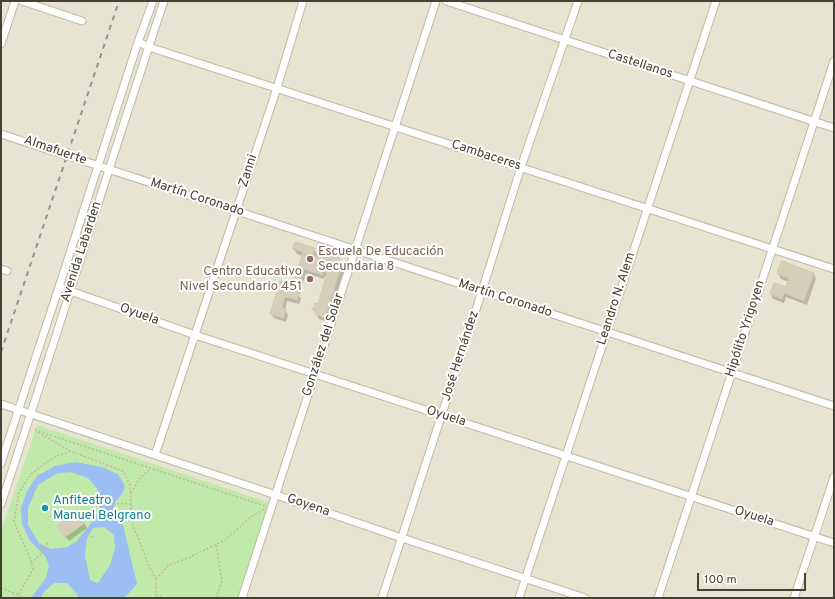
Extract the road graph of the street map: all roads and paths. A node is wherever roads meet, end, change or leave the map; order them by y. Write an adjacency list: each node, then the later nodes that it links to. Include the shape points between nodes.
1 (15, 1): 13 (street)
2 (22, 1): 10 (street)
3 (153, 1): 12 (street, Avenida Labarden)
4 (164, 1): 14 (street, Avenida Labarden)
5 (303, 1): 17 (street, Zanni)
6 (436, 1): 19 (street, González del Solar)
7 (446, 1): 11 (street, Castellanos)
8 (578, 1): 11 (street, José Hernández)
9 (716, 1): 16 (street, Leandro N. Alem)
10 (82, 21)
11 (564, 40): 16 (street, Castellanos); 23 (street, José Hernández)
12 (138, 42): 14 (street, Cambaceres); 22 (street, Avenida Labarden)
13 (1, 44)
14 (149, 46): 17 (street, Cambaceres); 24 (street, Avenida Labarden)
15 (834, 61): 18 (street, Hipólito Yrigoyen)
16 (690, 81): 18 (street, Castellanos); 25 (street, Leandro N. Alem)
17 (276, 88): 19 (street, Cambaceres); 26 (street, Zanni)
18 (814, 122): 20 (street, Castellanos); 27 (street, Hipólito Yrigoyen)
19 (396, 126): 23 (street, Cambaceres); 28 (street, González del Solar)
20 (834, 128)
21 (1, 134): 22 (street, Almafuerte)
22 (99, 166): 24 (street, Almafuerte); 30 (street, Avenida Labarden)
23 (521, 167): 25 (street, Cambaceres); 32 (street, José Hernández)
24 (108, 169): 26 (street, Martín Coronado); 31 (street, Avenida Labarden)
25 (647, 208): 27 (street, Cambaceres); 33 (street, Leandro N. Alem)
26 (236, 211): 28 (street, Martín Coronado); 34 (street, Zanni)
27 (772, 249): 29 (street, Cambaceres); 35 (street, Hipólito Yrigoyen)
28 (355, 250): 32 (street, Martín Coronado); 36 (street, González del Solar)
29 (834, 269)
30 (60, 287): 31 (street, Oyuela); 39 (street, Avenida Labarden)
31 (70, 290): 34 (street, Oyuela); 40 (street, Avenida Labarden)
32 (482, 291): 33 (street, Martín Coronado); 41 (street, José Hernández)
33 (607, 332): 35 (street, Martín Coronado); 44 (street, Leandro N. Alem)
34 (195, 335): 36 (street, Oyuela); 43 (street, Zanni)
35 (732, 373): 38 (street, Martín Coronado); 50 (street, Hipólito Yrigoyen)
36 (315, 374): 41 (street, Oyuela); 49 (street, González del Solar)
37 (1, 404): 39 (street, Goyena)
38 (834, 406)
39 (19, 410): 40 (street, Goyena); 45 (street, Avenida Labarden)
40 (31, 414): 43 (street, Goyena); 52 (street, Avenida Labarden)
41 (442, 415): 44 (street, Oyuela); 58 (street, José Hernández)
42 (70, 451): 46 (path, via 35,430); 48 (path, via 123,471); 62 (path, via 53,458 32,473 19,492 14,522)
43 (155, 455): 49 (street, Goyena)
44 (566, 456): 50 (street, Oyuela); 63 (street, Leandro N. Alem)
45 (1, 463)
46 (151, 468): 48 (path, via 138,478); 54 (path)
47 (834, 477): 57 (street)
48 (131, 493): 53 (path)
49 (276, 495): 54 (street, González del Solar); 58 (street, Goyena)
50 (691, 496): 57 (street, Oyuela); 77 (street, Hipólito Yrigoyen)
51 (93, 503): 53 (path)
52 (1, 504)
53 (131, 504): 64 (path, via 132,523)
54 (271, 508): 61 (path, via 252,517 225,540); 73 (street, González del Solar)
55 (80, 531): 56 (path)
56 (93, 537)
57 (814, 537): 60 (street, Oyuela); 78 (street)
58 (402, 538): 63 (street, Goyena); 74 (street, José Hernández)
59 (48, 542): 62 (path)
60 (834, 543)
61 (216, 544): 64 (path, via 169,565); 72 (path, via 222,581)
62 (31, 563): 66 (path, via 33,569)
63 (526, 578): 75 (street, Leandro N. Alem); 76 (street, Goyena)
64 (156, 579): 67 (path)
65 (1, 588): 66 (path)
66 (18, 595): 68 (path); 69 (path)
67 (156, 595): 70 (path); 71 (path)
68 (18, 598)
69 (26, 598)
70 (156, 598)
71 (164, 598)
72 (216, 598)
73 (242, 598)
74 (382, 598)
75 (519, 598)
76 (585, 598)
77 (658, 598)
78 (794, 598)

